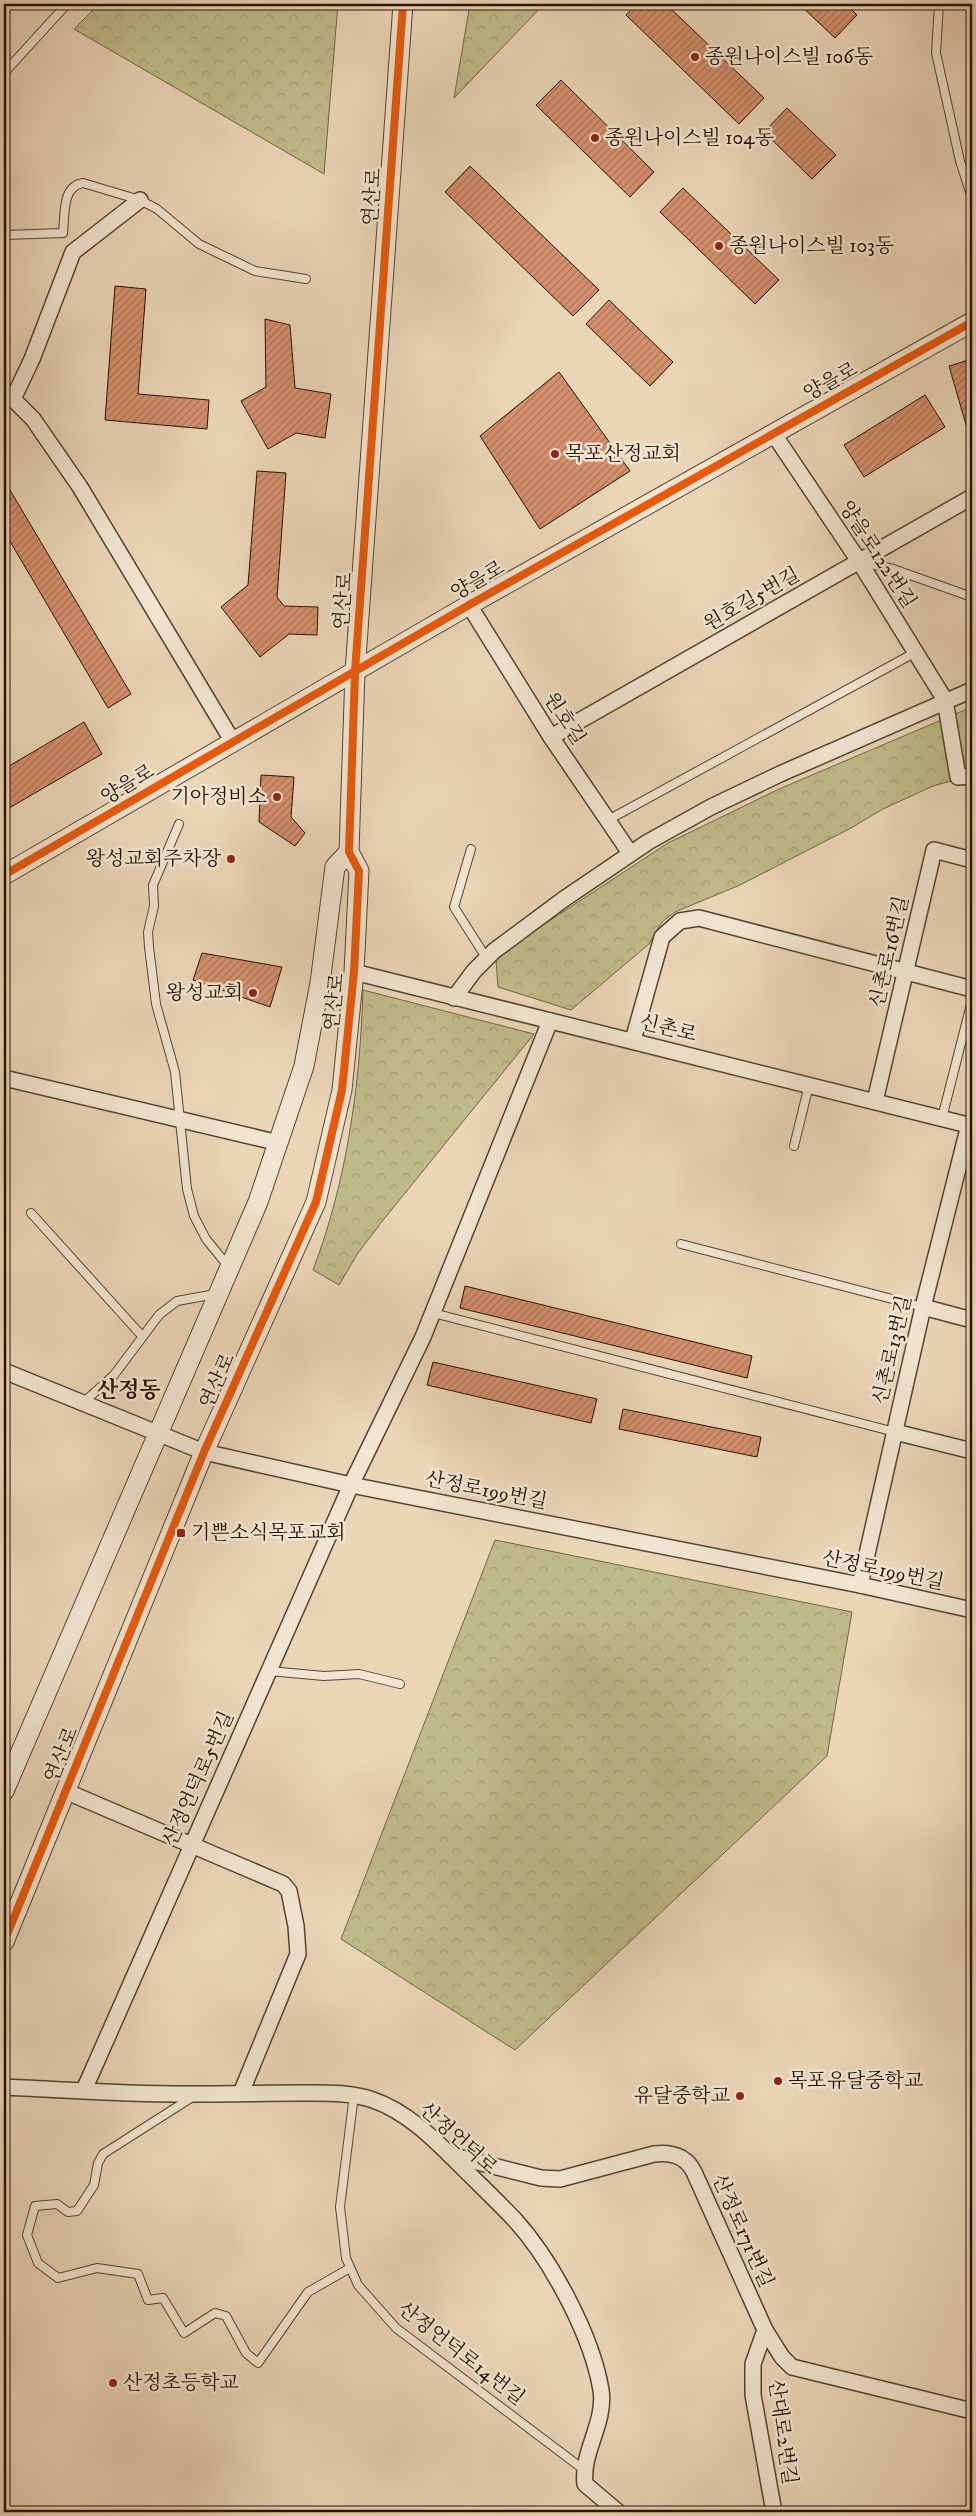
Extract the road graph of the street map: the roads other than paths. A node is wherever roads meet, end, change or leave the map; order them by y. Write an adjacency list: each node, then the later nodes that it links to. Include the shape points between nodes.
1 (67, 4): 4 (lane)
2 (403, 4): 17 (street, 연산로)
3 (939, 4): 5 (lane, via 936,53 960,161)
4 (4, 73)
5 (972, 198)
6 (140, 200): 7 (lane, via 84,183 75,184 68,191 63,232); 8 (lane, via 220,256 255,272); 10 (street, via 73,252 32,359)
7 (4, 235)
8 (306, 279)
9 (972, 322): 11 (street, 양을로)
10 (8, 398): 21 (street, via 33,420 80,487)
11 (773, 432): 13 (street, 양을로122번길); 15 (street, 양을로)
12 (972, 497): 13 (street, 원호길5번길)
13 (860, 561): 14 (lane); 16 (street, 양을로122번길); 20 (street, 원호길5번길)
14 (972, 597)
15 (469, 605): 17 (street, 양을로); 20 (street, 원호길)
16 (916, 652): 19 (street, 양을로122번길); 23 (lane)
17 (355, 672): 21 (street, 양을로); 26 (street, 연산로)
18 (972, 690): 19 (street)
19 (945, 700): 22 (street, via 958,777); 27 (street, via 711,807)
20 (551, 738): 23 (street, 원호길)
21 (233, 742): 29 (street, 양을로)
22 (972, 776)
23 (608, 820): 27 (street, 원호길)
24 (179, 824): 42 (lane, via 153,885 154,906 148,932 156,1004 175,1072)
25 (471, 849): 30 (lane, via 454,907)
26 (349, 852): 32 (street, 연산로, via 359,871); 44 (street, 연산로, via 335,867 320,983 304,1066)
27 (630, 853): 30 (street)
28 (972, 860): 31 (street, 신촌로16번길, via 934,850)
29 (4, 875)
30 (487, 959): 34 (street)
31 (906, 971): 33 (street); 37 (street, via 699,918 680,921 662,937); 40 (street, 신촌로16번길)
32 (354, 972): 34 (street, 신촌로); 59 (street, 연산로, via 342,1090 316,1202)
33 (972, 988)
34 (454, 998): 36 (street, 신촌로)
35 (972, 1000): 41 (lane)
36 (550, 1021): 37 (street, 신촌로); 51 (street, 산정언덕로5번길)
37 (633, 1040): 39 (street, 신촌로)
38 (4, 1078): 42 (street)
39 (809, 1085): 40 (street, 신촌로); 45 (lane)
40 (875, 1101): 41 (street, 신촌로)
41 (942, 1118): 43 (street, 신촌로)
42 (179, 1119): 44 (street); 48 (lane, via 187,1189 194,1216 206,1239)
43 (971, 1125): 50 (street, 신촌로13번길)
44 (279, 1143): 48 (street, 연산로)
45 (794, 1146)
46 (31, 1212): 53 (lane)
47 (681, 1244): 50 (lane)
48 (229, 1268): 49 (street, 연산로)
49 (218, 1294): 53 (lane, via 177,1301 159,1314); 57 (street, 연산로)
50 (923, 1307): 52 (street); 56 (street, 신촌로13번길)
51 (433, 1313): 56 (lane); 60 (street, 산정언덕로5번길)
52 (972, 1320)
53 (142, 1336): 55 (lane, via 114,1375)
54 (4, 1371): 55 (street, 산정로199번길)
55 (84, 1402): 57 (street, 산정로199번길)
56 (895, 1432): 58 (street); 61 (street, 신촌로13번길)
57 (158, 1433): 59 (street, 산정로199번길); 65 (street, 연산로)
58 (972, 1451)
59 (204, 1452): 60 (street, 산정로199번길); 67 (street, 연산로)
60 (351, 1484): 61 (street, 산정로199번길); 63 (street, 산정언덕로5번길)
61 (860, 1585): 62 (street, 산정로199번길)
62 (972, 1610)
63 (269, 1671): 64 (lane, via 324,1676 359,1674); 68 (street, 산정언덕로5번길)
64 (400, 1684)
65 (10, 1760): 66 (street, 연산로)
66 (4, 1791)
67 (65, 1791): 68 (street); 69 (street, 연산로)
68 (192, 1845): 71 (street, 산정언덕로5번길); 72 (street, via 282,1884 288,1891 296,1926 298,1954)
69 (4, 1942)
70 (4, 2088): 71 (street, 산정언덕로)
71 (84, 2090): 73 (street, 산정언덕로)
72 (240, 2093): 73 (street, 산정언덕로); 74 (street, 산정언덕로)
73 (198, 2094): 76 (lane, via 103,2154 94,2185 77,2211 68,2212 57,2204 34,2206 27,2235 38,2263 58,2278 98,2268 138,2274 148,2300 163,2298 184,2333 215,2313 226,2316 246,2354 258,2363 308,2292)
74 (354, 2095): 75 (street, 산정언덕로, via 395,2110); 76 (lane, 산정언덕로14번길, via 340,2207)
75 (450, 2156): 77 (street, 산정로171번길, via 541,2178 560,2179 654,2154 681,2157 690,2163); 79 (street, 산정언덕로, via 522,2229 564,2292 590,2346 601,2391 600,2416)
76 (350, 2268): 79 (lane, 산정언덕로14번길, via 358,2285 396,2328)
77 (765, 2330): 78 (street, 산정로171번길, via 782,2357 800,2370); 81 (street, 산대로2번길, via 753,2364 753,2395)
78 (972, 2411)
79 (583, 2469): 80 (street, via 586,2484)
80 (618, 2512)
81 (774, 2512)

